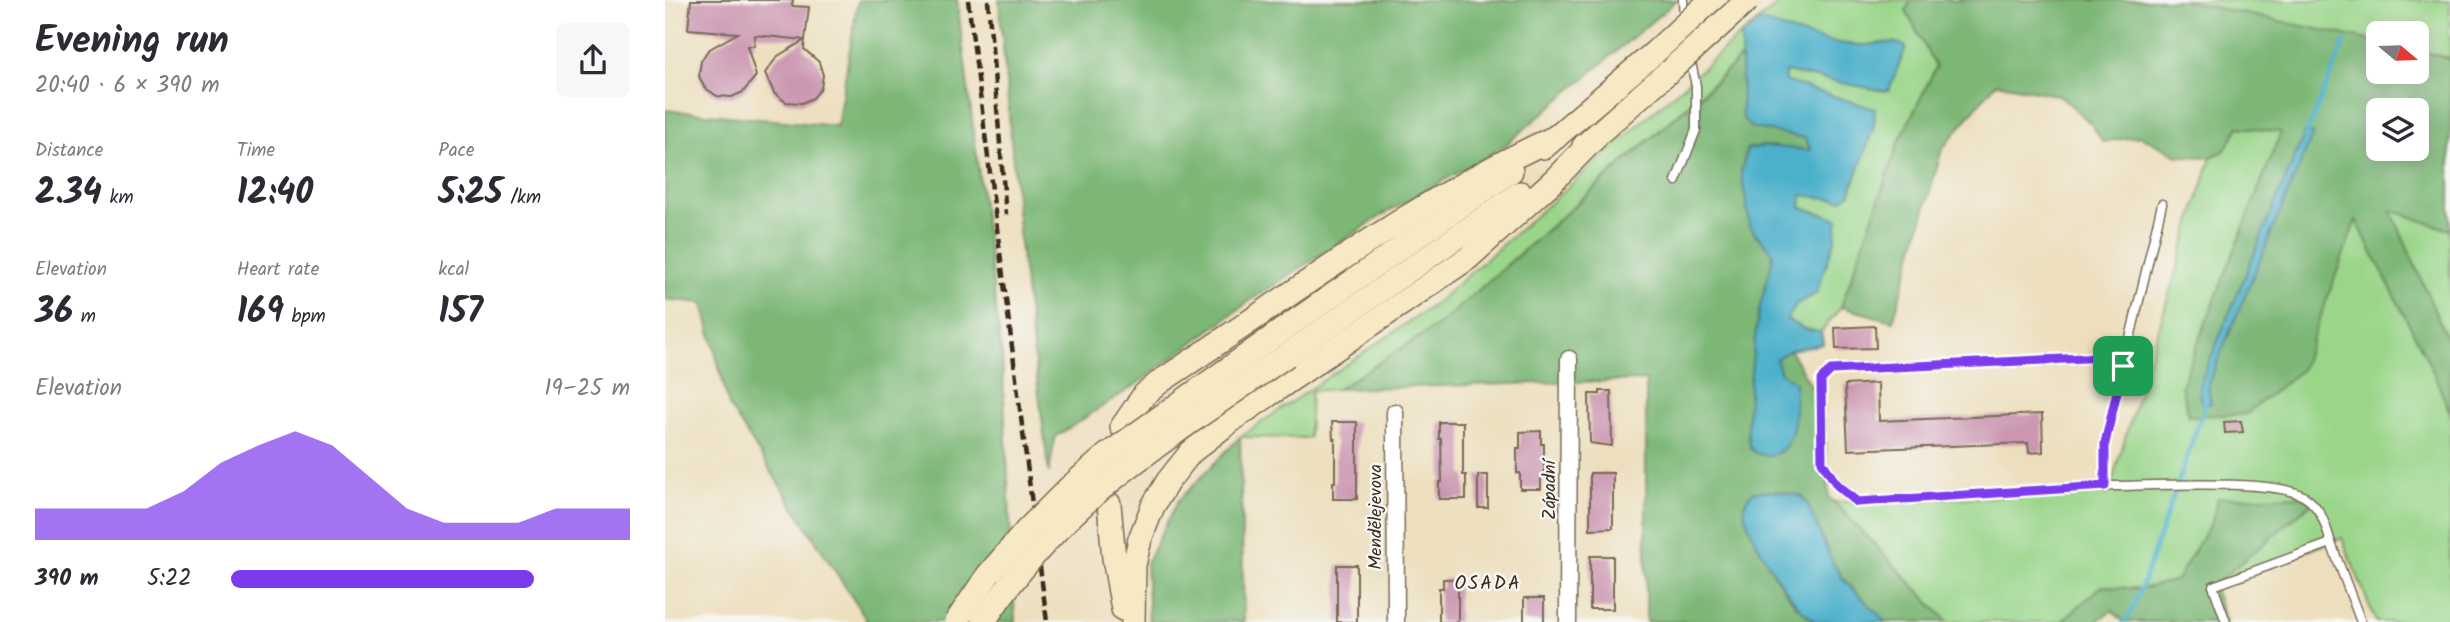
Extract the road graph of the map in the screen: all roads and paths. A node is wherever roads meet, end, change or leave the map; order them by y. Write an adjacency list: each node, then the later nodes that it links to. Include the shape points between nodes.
1 (1683, 0): 4 (lane)
2 (1711, 0): 6 (main road, bridge)
3 (1748, 0): 5 (main road, bridge)
4 (1686, 34)
5 (1682, 56): 7 (main road); 8 (lane, via 1696,86 1696,130)
6 (1556, 137): 10 (main road); 14 (main road, via 1396,224 1294,290 1161,382 1144,396)
7 (1595, 138): 10 (main road, via 1490,216); 21 (main road, via 1468,258 1191,452 1153,506 1140,539 1134,565)
8 (1676, 181)
9 (2162, 204): 12 (lane)
10 (1281, 346): 18 (main road, bridge, via 1107,455 1026,531); 19 (main road, bridge, via 1083,505 1037,552)
11 (1569, 359): 23 (street, Západní)
12 (2123, 366): 15 (lane, via 2105,443); 15 (lane, via 2106,357 1831,370 1821,380 1822,462 1837,485 1857,502)
13 (1395, 412): 22 (street, Mendělejevova)
14 (1122, 427)
15 (2105, 486): 17 (lane, via 2270,486 2303,496 2322,512)
16 (1109, 504): 20 (main road)
17 (2331, 543): 24 (lane, via 2213,586); 25 (lane)
18 (956, 622)
19 (983, 622)
20 (1126, 622)
21 (1133, 622)
22 (1396, 622)
23 (1569, 622)
24 (2226, 622)
25 (2361, 622)

